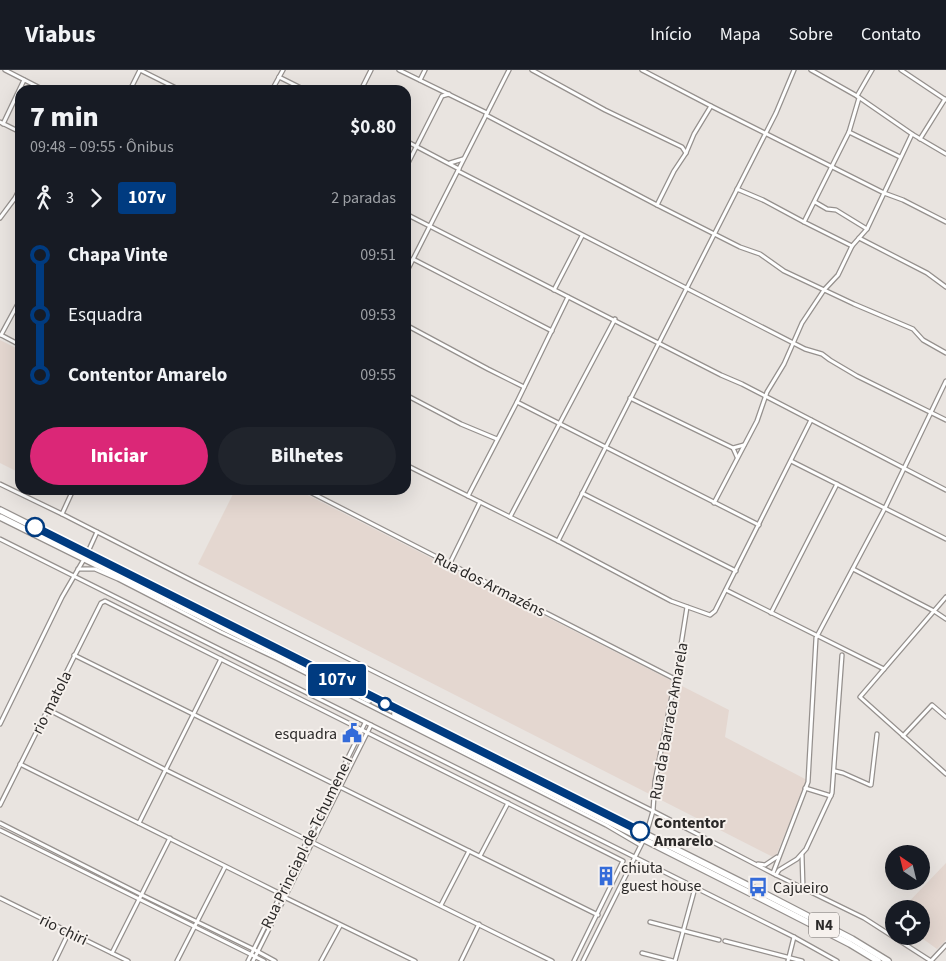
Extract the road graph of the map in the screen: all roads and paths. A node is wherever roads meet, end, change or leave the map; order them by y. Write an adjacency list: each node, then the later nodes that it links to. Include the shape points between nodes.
1 (5, 70): 15 (street)
2 (140, 70): 19 (street); 20 (street)
3 (281, 70): 14 (street)
4 (371, 70): 23 (street)
5 (399, 70): 16 (street)
6 (425, 70): 16 (street)
7 (509, 70): 31 (street)
8 (532, 70): 41 (street)
9 (642, 70): 30 (street)
10 (794, 70): 34 (street)
11 (811, 70): 27 (street)
12 (872, 70): 27 (street)
13 (901, 70): 29 (street)
14 (279, 77): 21 (street); 22 (street)
15 (24, 80): 17 (street); 18 (street)
16 (420, 80): 24 (street)
17 (21, 85)
18 (34, 85)
19 (132, 85)
20 (170, 85)
21 (275, 85)
22 (295, 85)
23 (364, 85)
24 (440, 90): 25 (street); 26 (street)
25 (448, 94): 26 (street); 31 (street)
26 (442, 96): 40 (street)
27 (858, 97): 35 (street); 36 (street)
28 (15, 98): 32 (street)
29 (946, 99): 37 (street)
30 (711, 106): 34 (street); 39 (street)
31 (487, 114): 46 (street); 54 (street)
32 (2, 123): 33 (street)
33 (15, 130)
34 (766, 132): 48 (street); 50 (street)
35 (849, 132): 44 (street); 48 (street)
36 (912, 134): 37 (street); 44 (street)
37 (920, 139): 43 (street)
38 (411, 144): 40 (street)
39 (689, 146): 41 (street); 42 (street)
40 (417, 147): 45 (street); 47 (street)
41 (682, 147): 42 (street)
42 (686, 153): 54 (street)
43 (946, 154)
44 (900, 157): 51 (street)
45 (411, 158)
46 (464, 158): 47 (street); 49 (street)
47 (450, 163): 49 (street)
48 (832, 167): 51 (street); 53 (street)
49 (458, 170): 59 (street); 62 (street)
50 (737, 189): 57 (street); 61 (street)
51 (884, 193): 58 (street); 60 (street)
52 (15, 198): 56 (street)
53 (815, 202): 57 (street); 60 (street, via 836,210)
54 (657, 205): 61 (street)
55 (411, 216): 59 (street)
56 (0, 218)
57 (804, 222): 64 (street)
58 (946, 222)
59 (430, 226): 65 (street); 69 (street)
60 (867, 229): 63 (street)
61 (714, 233): 68 (street); 70 (street, via 760,254 780,269)
62 (582, 236): 68 (street); 69 (street)
63 (859, 238): 64 (street); 67 (street, via 927,273)
64 (852, 246): 70 (street, via 838,275)
65 (413, 259): 66 (street); 75 (street)
66 (411, 263)
67 (946, 287)
68 (686, 288): 78 (street); 79 (street)
69 (554, 290): 71 (street)
70 (824, 290): 78 (street); 80 (street, via 913,329 923,340)
71 (568, 297): 73 (street); 75 (street)
72 (15, 309): 76 (street)
73 (615, 319): 79 (street); 90 (street)
74 (411, 328): 82 (street)
75 (552, 332): 82 (street)
76 (0, 335): 77 (street)
77 (15, 342)
78 (793, 342): 83 (street); 87 (street, via 822,354 857,376)
79 (659, 343): 83 (street); 85 (street)
80 (946, 352)
81 (946, 381): 87 (street)
82 (524, 387): 86 (street)
83 (765, 397): 88 (street); 92 (street, via 761,413)
84 (411, 398): 91 (street)
85 (630, 398): 93 (street); 94 (street)
86 (517, 402): 90 (street); 91 (street)
87 (930, 413): 89 (street); 98 (street)
88 (811, 420): 96 (street); 98 (street)
89 (946, 420)
90 (560, 424): 93 (street); 114 (street)
91 (497, 439): 107 (street)
92 (744, 445): 94 (street); 95 (street)
93 (605, 448): 103 (street); 109 (street)
94 (733, 448): 95 (street)
95 (737, 458): 109 (street)
96 (791, 461): 100 (street); 115 (street)
97 (411, 468): 107 (street)
98 (904, 468): 101 (street); 110 (street)
99 (0, 484): 102 (street)
100 (837, 484): 110 (street); 131 (street)
101 (946, 490)
102 (15, 491)
103 (582, 493): 119 (street); 125 (street)
104 (23, 495): 112 (street)
105 (71, 495): 112 (street)
106 (316, 495): 122 (street, Rua dos Armazéns)
107 (468, 496): 108 (street)
108 (480, 502): 114 (street); 122 (street)
109 (714, 503): 115 (street)
110 (885, 508): 118 (street); 123 (street)
111 (0, 510): 120 (highway, N4)
112 (62, 514): 116 (street)
113 (0, 517): 121 (highway, N4)
114 (510, 517): 119 (street)
115 (759, 525): 125 (street)
116 (97, 532): 120 (street); 158 (street)
117 (0, 539): 126 (street)
118 (946, 539)
119 (558, 541): 129 (street)
120 (87, 554): 121 (street); 164 (highway, N4)
121 (84, 560): 124 (street); 164 (highway, N4)
122 (450, 563): 138 (street, Rua dos Armazéns)
123 (853, 569): 130 (street); 133 (street)
124 (78, 570): 126 (street); 164 (street, via 95,569 118,579 606,825)
125 (736, 571): 127 (street)
126 (74, 577): 142 (street); 143 (street)
127 (726, 590): 129 (street, via 710,615); 131 (street)
128 (946, 597): 130 (street)
129 (687, 608): 138 (street, Rua da Barraca Amarela)
130 (934, 611): 132 (street); 137 (street)
131 (771, 613): 133 (street)
132 (946, 619)
133 (818, 635): 137 (street); 154 (street)
134 (74, 655): 136 (street, rio matola, via 105,601); 139 (street, rio matola); 140 (street)
135 (842, 656): 151 (street)
136 (221, 660): 140 (street); 145 (street)
137 (884, 669): 148 (street, via 860,697)
138 (675, 679): 158 (street, Rua da Barraca Amarela, via 655,781)
139 (47, 709): 149 (street, rio matola); 150 (street)
140 (194, 714): 150 (street); 153 (street)
141 (946, 717): 148 (street, via 932,705)
142 (365, 722): 144 (street); 145 (street, Rua Princiapl de Tchumene I)
143 (0, 724)
144 (371, 725): 146 (street, Rua Princiapl de Tchumene I); 170 (street)
145 (362, 729): 146 (street); 153 (street, Rua Princiapl de Tchumene I)
146 (367, 732): 153 (street, Rua Princiapl de Tchumene I); 156 (street)
147 (877, 734): 151 (street, via 871,785)
148 (903, 736): 152 (street)
149 (20, 764): 157 (street, rio matola); 160 (street)
150 (166, 770): 160 (street); 163 (street)
151 (835, 772): 155 (street)
152 (946, 774)
153 (337, 786): 163 (street, Rua Princiapl de Tchumene I); 165 (street, Rua Princiapl de Tchumene I); 166 (street)
154 (805, 788): 155 (street); 169 (street)
155 (831, 796): 167 (street)
156 (508, 803): 168 (street); 181 (street, via 623,861)
157 (0, 805)
158 (653, 811): 164 (street, Rua da Barraca Amarela); 171 (street)
159 (0, 823): 176 (street)
160 (139, 823): 162 (street)
161 (0, 830): 179 (street)
162 (170, 838): 172 (street); 176 (street)
163 (308, 840): 165 (street); 177 (street, Rua Princiapl de Tchumene I)
164 (643, 840): 170 (street, Rua da Barraca Amarela); 216 (highway, N4); 217 (highway, N4, via 833,929)
165 (313, 842): 177 (street, Rua Princiapl de Tchumene I); 180 (street)
166 (469, 851): 168 (street); 180 (street)
167 (802, 854): 173 (street); 175 (street)
168 (480, 856): 181 (street)
169 (778, 856): 171 (street, via 765,865); 173 (street)
170 (634, 858): 174 (street); 212 (street, Rua da Barraca Amarela)
171 (755, 864): 173 (street)
172 (225, 867): 177 (street); 182 (street)
173 (774, 874): 175 (street)
174 (695, 888): 187 (street); 189 (street)
175 (803, 888): 218 (street, via 864,918)
176 (142, 895): 179 (street); 182 (street)
177 (282, 896): 186 (street); 193 (street, Rua Princiapl de Tchumene I); 194 (street, Rua Princiapl de Tchumene I)
178 (0, 898): 188 (street, rio chiri)
179 (139, 900): 185 (street); 195 (street)
180 (441, 905): 184 (street)
181 (598, 915): 211 (street)
182 (197, 921): 185 (street); 193 (street)
183 (650, 922): 187 (street)
184 (480, 924): 209 (street); 210 (street)
185 (195, 926): 196 (street); 202 (street)
186 (340, 926): 207 (street); 208 (street)
187 (682, 931): 190 (street); 213 (street)
188 (69, 932): 195 (street, rio chiri); 200 (street)
189 (794, 937): 199 (street); 215 (street)
190 (719, 940)
191 (725, 941): 199 (street)
192 (946, 945): 218 (street)
193 (254, 949): 194 (street); 196 (street, Rua Princiapl de Tchumene I)
194 (258, 951): 198 (street, Rua Princiapl de Tchumene I); 206 (street)
195 (112, 953): 201 (street, rio chiri)
196 (251, 954): 198 (street); 203 (street, Rua Princiapl de Tchumene I)
197 (642, 954): 213 (street)
198 (255, 956): 204 (street, Rua Princiapl de Tchumene I); 205 (street)
199 (788, 959): 214 (street)
200 (55, 961)
201 (128, 961)
202 (177, 961)
203 (248, 961)
204 (253, 961)
205 (264, 961)
206 (275, 961)
207 (321, 961)
208 (415, 961)
209 (461, 961)
210 (552, 961)
211 (574, 961)
212 (583, 961)
213 (674, 961)
214 (802, 961)
215 (838, 961)
216 (878, 961)
217 (888, 961)
218 (931, 961)

